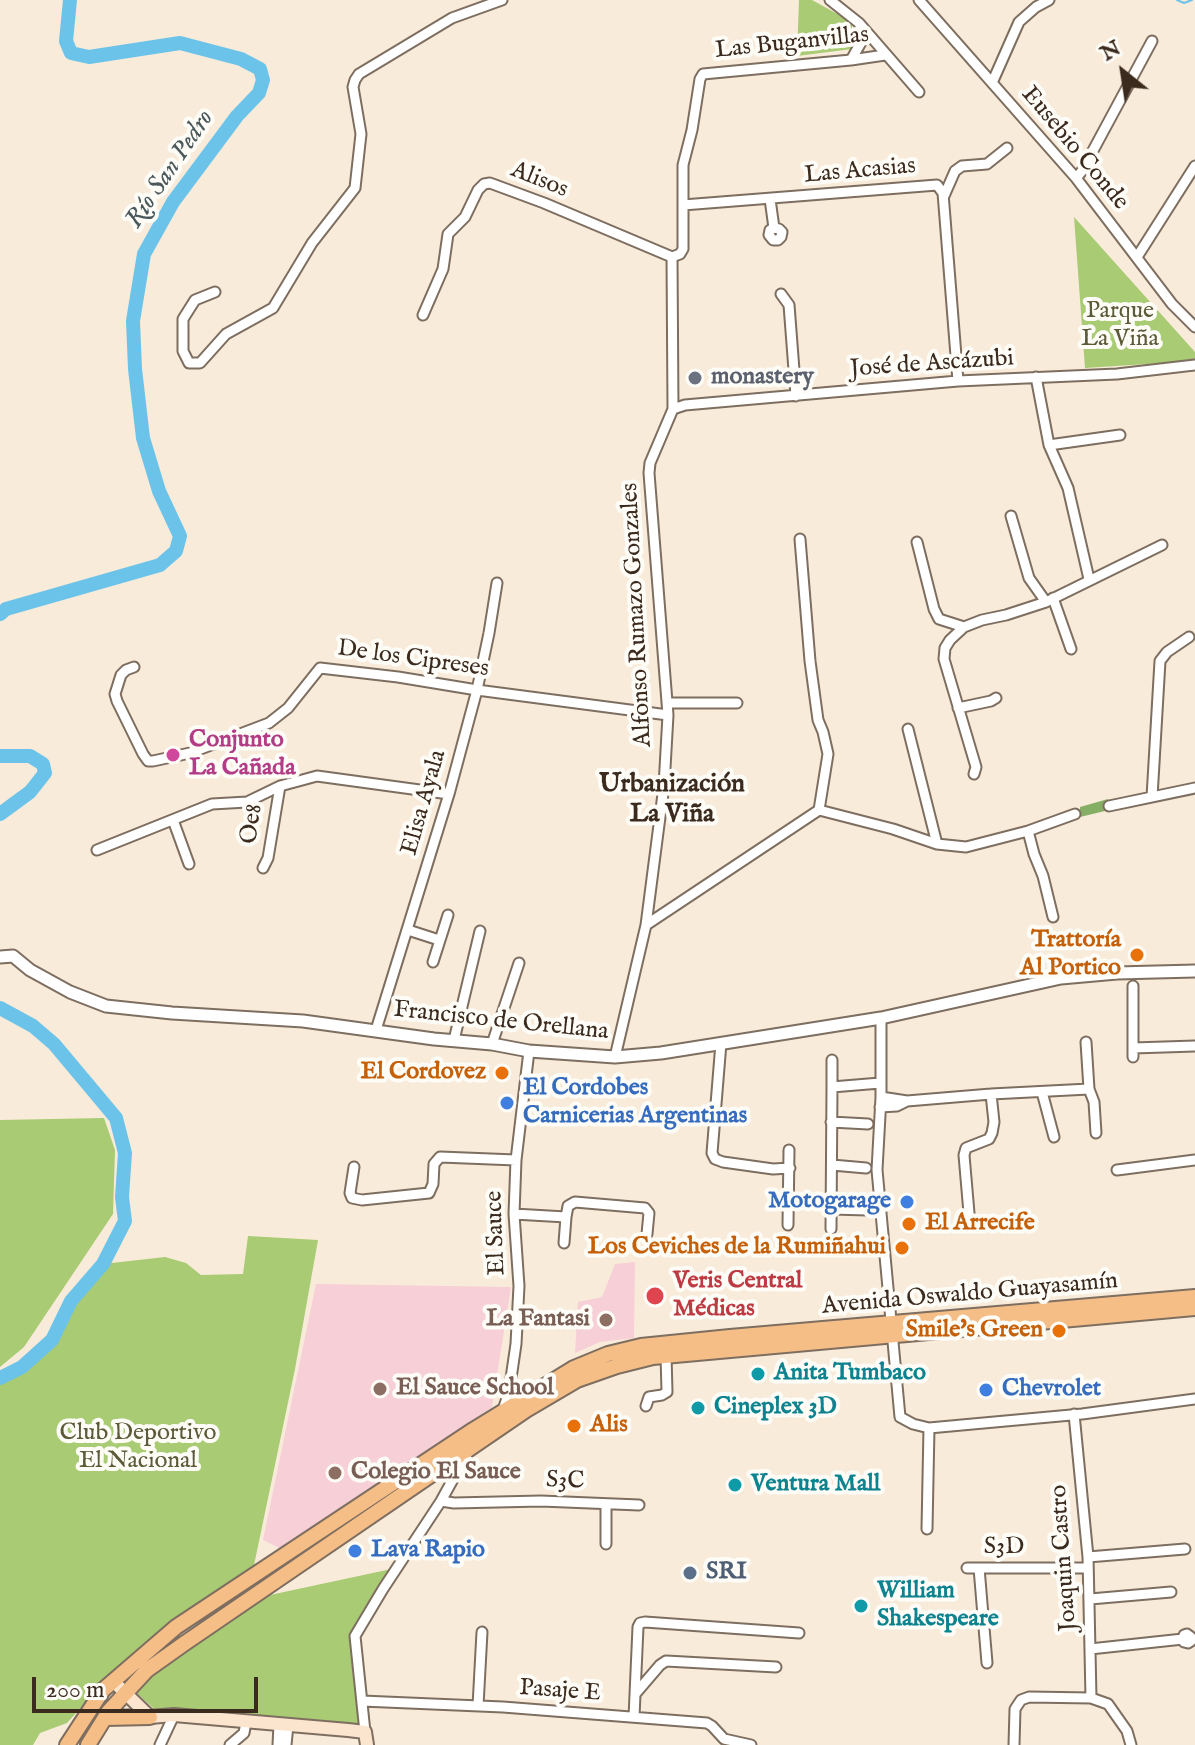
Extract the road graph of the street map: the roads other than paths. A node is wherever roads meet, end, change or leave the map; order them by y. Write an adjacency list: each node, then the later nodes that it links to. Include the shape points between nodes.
1 (502, 0): 20 (street, via 452,18 359,74 353,87 361,134 355,188 312,243 273,308 226,334 200,363 189,363 183,351 183,319 195,300)
2 (830, 0): 5 (street, Las Buganvillas)
3 (919, 0): 9 (street, Eusebio Conde)
4 (1049, 0): 9 (street, via 1019,22)
5 (859, 23): 7 (street, Las Buganvillas); 8 (street, via 863,39)
6 (1152, 41): 13 (street)
7 (885, 55): 8 (street, Las Buganvillas); 10 (street, Las Buganvillas)
8 (851, 60): 16 (street, Las Buganvillas, via 703,74 683,165)
9 (992, 83): 13 (street, Eusebio Conde)
10 (919, 92)
11 (1007, 148): 14 (street, via 987,164 955,171)
12 (1195, 166): 19 (street)
13 (1076, 178): 19 (street, Eusebio Conde)
14 (944, 196): 15 (street, Las Acasias, via 937,185); 26 (street, Las Acasias)
15 (770, 199): 16 (street, Las Acasias); 17 (street)
16 (683, 205): 18 (street, via 683,249)
17 (774, 228)
18 (672, 257): 22 (street, Alisos, via 544,203 484,184 448,234 443,269); 28 (street)
19 (1137, 257): 23 (street, Eusebio Conde)
20 (215, 292)
21 (781, 294): 27 (street, via 789,305)
22 (423, 315)
23 (1195, 327)
24 (1195, 365): 25 (street, José de Ascázubi)
25 (1036, 377): 26 (street, José de Ascázubi); 30 (street)
26 (958, 381): 27 (street, José de Ascázubi)
27 (796, 396): 28 (street, José de Ascázubi)
28 (673, 409): 44 (street, Alfonso Rumazo Gonzales, via 649,473)
29 (1120, 435): 30 (street)
30 (1049, 445): 35 (street, via 1068,488)
31 (1011, 516): 37 (street, via 1029,578)
32 (800, 539): 55 (street, via 810,661 828,754)
33 (917, 542): 38 (street, via 939,619)
34 (1162, 545): 35 (street)
35 (1089, 579): 37 (street)
36 (497, 583): 42 (street, Elisa Ayala)
37 (1050, 600): 38 (street); 40 (street)
38 (964, 627): 46 (street, via 945,648 944,659)
39 (1189, 637): 53 (street, via 1160,661)
40 (1071, 649)
41 (134, 667): 42 (street, De los Cipreses, via 121,675 115,694 148,761 190,753 269,723 320,668)
42 (477, 690): 47 (street, De los Cipreses); 52 (street, Elisa Ayala)
43 (996, 698): 46 (street)
44 (668, 703): 45 (street); 47 (street, Alfonso Rumazo Gonzales)
45 (737, 703)
46 (958, 708): 49 (street)
47 (668, 715): 65 (street, Alfonso Rumazo Gonzales)
48 (908, 729): 59 (street)
49 (974, 774)
50 (280, 786): 52 (street, via 317,776); 57 (street, via 247,802 212,804); 62 (street, Oe8)
51 (1195, 788): 53 (street)
52 (449, 794): 66 (street, Elisa Ayala)
53 (1152, 797): 54 (street)
54 (1109, 806)
55 (819, 810): 59 (street); 65 (street)
56 (1075, 814): 58 (street)
57 (173, 820): 60 (street); 61 (street)
58 (1028, 831): 59 (street, via 966,847); 64 (street)
59 (937, 844)
60 (97, 850)
61 (189, 864)
62 (263, 868)
63 (448, 915): 68 (street)
64 (1053, 917)
65 (646, 925): 82 (street, Alfonso Rumazo Gonzales)
66 (408, 930): 68 (street); 75 (street, Elisa Ayala)
67 (480, 931): 76 (street)
68 (439, 940): 70 (street)
69 (0, 957): 75 (street, Francisco de Orellana, via 13,956 70,992 106,1006)
70 (433, 962)
71 (519, 963): 79 (street)
72 (1195, 971): 74 (street, Francisco de Orellana, via 1061,978)
73 (1133, 986): 80 (street, via 1133,1052)
74 (881, 1018): 78 (street, Francisco de Orellana); 84 (street)
75 (376, 1030): 76 (street, Francisco de Orellana)
76 (454, 1040): 79 (street, Francisco de Orellana)
77 (1086, 1042): 86 (street)
78 (721, 1043): 82 (street, Francisco de Orellana); 99 (street, via 711,1139 715,1159)
79 (492, 1044): 81 (street, Francisco de Orellana)
80 (1195, 1046)
81 (529, 1051): 82 (street, Francisco de Orellana); 95 (street, El Sauce)
82 (615, 1057)
83 (832, 1060): 85 (street)
84 (880, 1083): 85 (street); 89 (street)
85 (832, 1087): 90 (street)
86 (1089, 1089): 87 (street); 92 (street)
87 (1042, 1092): 88 (street); 93 (street)
88 (991, 1094): 89 (street); 104 (street, via 994,1122 989,1139 966,1148 964,1155)
89 (880, 1102): 113 (street, via 877,1170)
90 (831, 1122): 91 (street); 97 (street)
91 (868, 1124)
92 (1096, 1133)
93 (1054, 1137)
94 (789, 1150): 99 (street)
95 (516, 1160): 98 (street, via 440,1157 429,1193 362,1200 350,1193); 105 (street, El Sauce)
96 (1195, 1160): 101 (street)
97 (832, 1165): 100 (street); 102 (street)
98 (354, 1167)
99 (790, 1168): 107 (street)
100 (866, 1168)
101 (1117, 1170)
102 (831, 1209): 103 (street); 108 (street)
103 (868, 1210)
104 (969, 1213)
105 (514, 1214): 106 (street); 117 (street, El Sauce, via 516,1344)
106 (566, 1217): 109 (street, via 575,1202 645,1208); 110 (street)
107 (788, 1225)
108 (831, 1229)
109 (647, 1234)
110 (564, 1243)
111 (1195, 1297): 113 (main road, Avenida Oswaldo Guayasamín)
112 (1195, 1308): 113 (main road, Avenida Oswaldo Guayasamín)
113 (893, 1329): 114 (main road, Avenida Oswaldo Guayasamín); 117 (main road, Avenida Oswaldo Guayasamín, via 641,1346 574,1368); 119 (street, via 900,1417)
114 (666, 1355): 116 (street, via 667,1392 649,1397); 120 (main road, Avenida Oswaldo Guayasamín, via 577,1380)
115 (1195, 1399): 118 (street)
116 (646, 1406)
117 (502, 1413): 138 (main road, Avenida Oswaldo Guayasamín, via 176,1627)
118 (1074, 1414): 119 (street); 127 (street, Joaquin Castro)
119 (929, 1428): 124 (street)
120 (470, 1449): 121 (street); 139 (main road, Avenida Oswaldo Guayasamín, via 185,1643)
121 (441, 1501): 122 (street, S3C); 142 (street, via 355,1636)
122 (606, 1504): 123 (street, S3C); 125 (street)
123 (639, 1505)
124 (927, 1529)
125 (606, 1544)
126 (1185, 1549): 127 (street, S3D)
127 (1088, 1562): 129 (street, S3D); 131 (street, Joaquin Castro)
128 (967, 1568): 129 (street, S3D)
129 (979, 1568): 136 (street)
130 (1171, 1592): 131 (street)
131 (1090, 1599): 135 (street, Joaquin Castro)
132 (482, 1632): 143 (street)
133 (799, 1633): 140 (street, via 640,1623)
134 (1183, 1639): 135 (street)
135 (1090, 1649): 141 (street, Joaquin Castro)
136 (987, 1663)
137 (776, 1667): 140 (street, via 666,1661)
138 (116, 1678): 139 (main road); 151 (main road, Avenida Oswaldo Guayasamín)
139 (128, 1691): 145 (main road); 147 (main road, Avenida Oswaldo Guayasamín)
140 (636, 1693): 146 (street)
141 (1091, 1698): 158 (street, via 1021,1700 1015,1709); 159 (street, via 1108,1704)
142 (362, 1701): 143 (street, Pasaje E); 150 (street)
143 (478, 1706): 146 (street, Pasaje E)
144 (174, 1715): 145 (main road); 148 (main road); 153 (street)
145 (155, 1716): 147 (main road)
146 (634, 1717): 157 (street, Pasaje E, via 707,1723 724,1739)
147 (106, 1718): 152 (main road, Avenida Oswaldo Guayasamín)
148 (246, 1722): 149 (main road); 154 (street, via 244,1733)
149 (284, 1725): 150 (main road); 155 (street); 156 (street)
150 (366, 1739)
151 (67, 1745)
152 (88, 1745)
153 (160, 1745)
154 (230, 1745)
155 (278, 1745)
156 (286, 1745)
157 (750, 1745)
158 (1014, 1745)
159 (1131, 1745)

